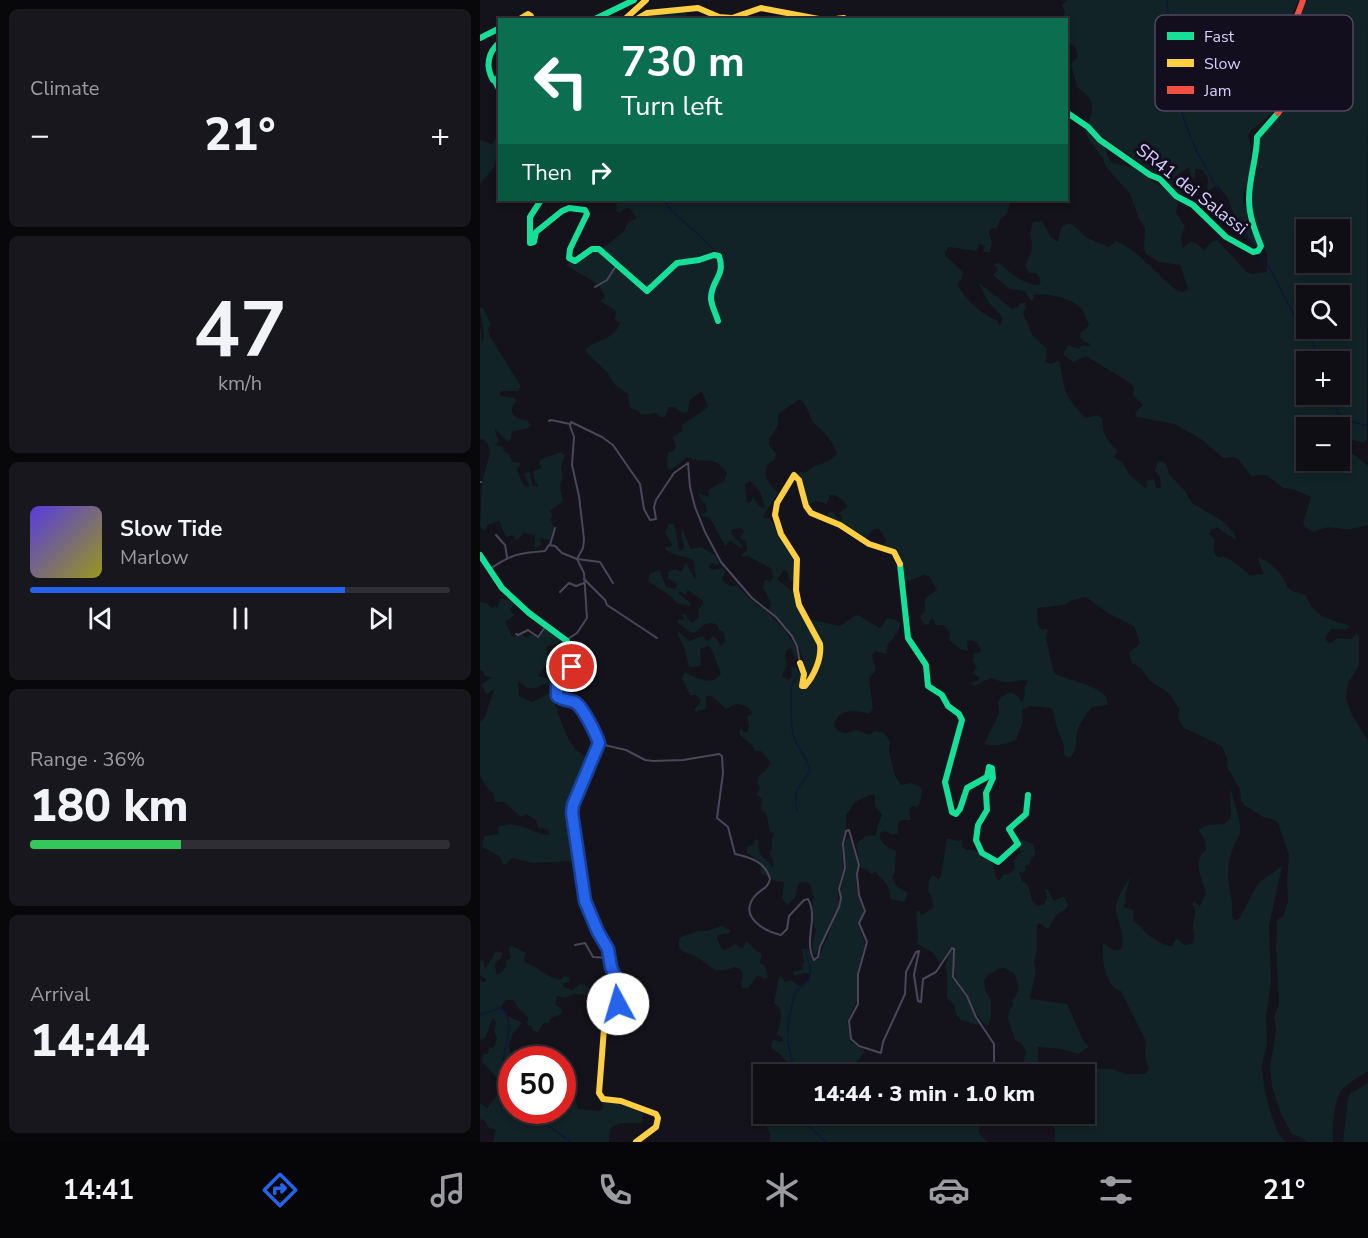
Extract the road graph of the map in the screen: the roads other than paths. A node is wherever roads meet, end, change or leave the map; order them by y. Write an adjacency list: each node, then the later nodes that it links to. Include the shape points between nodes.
1 (634, 0): 5 (street)
2 (646, 0): 6 (street)
3 (1303, 0): 4 (street, SR41 dei Salassi)
4 (1298, 15)
5 (597, 18)
6 (626, 18)
7 (638, 18): 8 (street, via 647,13 698,8)
8 (732, 18)
9 (732, 18): 10 (street, via 761,8)
10 (814, 18)
11 (498, 29): 12 (street)
12 (480, 38)
13 (498, 43): 15 (street, via 488,59)
14 (498, 79): 15 (street)
15 (495, 81): 16 (street)
16 (498, 87)
17 (1280, 111): 18 (street, SR41 dei Salassi, via 1256,141 1249,199 1252,225 1261,246 1253,252 1226,237 1160,179 1100,140)
18 (1068, 113)
19 (540, 201): 20 (street, via 530,217 530,243 534,242 536,232 562,211 585,210 587,214 569,258 575,261 596,248)
20 (616, 266): 21 (street, via 607,280); 22 (street, via 646,291 676,263 719,256 723,267 711,297)
21 (595, 287)
22 (718, 321)
23 (549, 421): 24 (street)
24 (570, 424): 30 (street, via 584,539); 39 (street, via 609,440 640,484 650,520 656,519 655,503 671,476 688,463 690,487 705,532 722,562 752,598 792,636)
25 (555, 528): 27 (street)
26 (496, 535): 29 (street, via 505,545)
27 (549, 545): 29 (street, via 543,552); 30 (street)
28 (480, 555): 31 (street)
29 (507, 557): 31 (street)
30 (577, 558): 32 (street); 33 (street, via 600,562)
31 (490, 569): 35 (street, via 502,588)
32 (584, 581): 34 (street, via 576,586 569,583); 37 (street, via 607,605); 38 (street, via 586,620)
33 (613, 583)
34 (560, 592)
35 (546, 626): 36 (street, via 538,636 528,630); 38 (street)
36 (516, 634)
37 (657, 638)
38 (567, 642): 40 (street, via 572,667 557,687 557,696 581,709)
39 (800, 663): 41 (street, via 805,686 812,678 820,644 799,605 797,559 781,534 775,515 778,500 794,475 812,513 869,544 894,552 902,567 908,638 927,665 928,686 942,694 962,720 945,782 952,812 960,809 967,788 987,777 989,767 994,772 985,798 987,810 978,822 976,834 978,847 986,857 998,862 1018,844 1009,829 1026,813)
40 (599, 743): 43 (street, via 572,813 585,901); 44 (street, via 653,761 722,756 717,818 728,827 735,854 759,862 770,879 754,897 751,917 754,923 781,935 789,916 808,899 812,914 810,950 814,960 839,907 845,868 843,844 849,830 865,910 859,923 867,942 858,974 858,1004 849,1021 851,1039 881,1053 905,994 906,972 916,951 914,980 921,1002 923,978 936,972 952,948 953,977 994,1044)
41 (1028, 795)
42 (575, 945): 43 (street, via 585,943 593,957)
43 (609, 958): 45 (street, via 623,997 605,1016 599,1093 603,1099 656,1114 656,1127)
44 (994, 1064)
45 (636, 1142)

